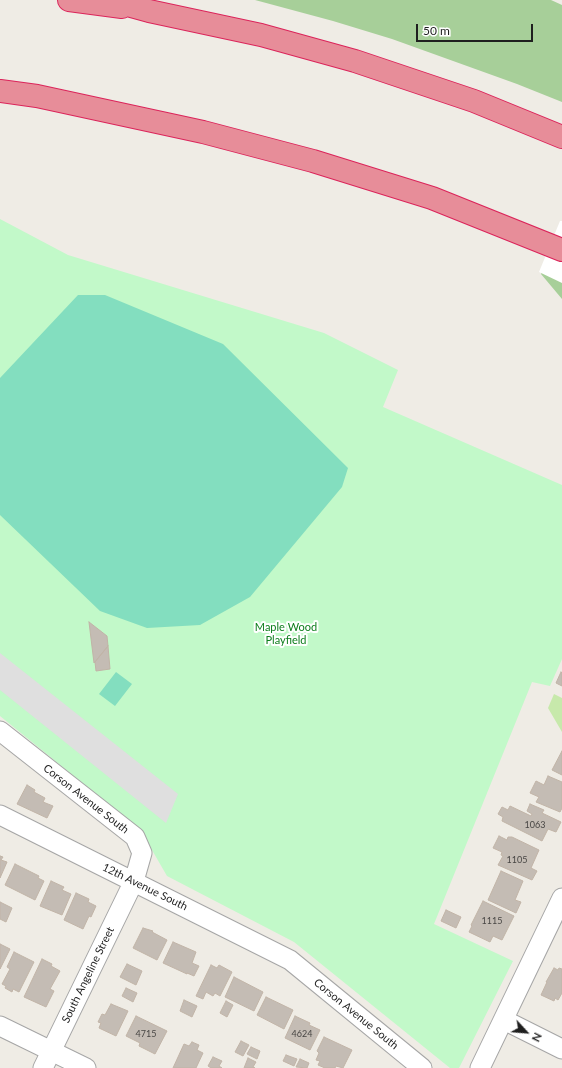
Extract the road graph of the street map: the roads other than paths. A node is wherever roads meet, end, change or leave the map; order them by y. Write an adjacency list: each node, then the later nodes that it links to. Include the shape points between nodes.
1 (69, 0): 3 (highway)
2 (109, 0): 3 (highway)
3 (149, 11): 5 (highway, via 261,35 355,61 474,101)
4 (0, 91): 6 (highway, via 37,96 203,132 313,161 432,198)
5 (562, 138)
6 (556, 248)
7 (0, 731): 9 (street, Corson Avenue South, via 135,837 142,853)
8 (0, 816): 9 (street, 12th Avenue South)
9 (134, 881): 11 (street, 12th Avenue South); 15 (street, South Angeline Street)
10 (562, 898): 12 (street)
11 (290, 960): 18 (street, Corson Avenue South)
12 (504, 1020): 14 (street); 19 (street)
13 (0, 1026): 15 (street)
14 (562, 1049)
15 (51, 1051): 16 (street, South Angeline Street); 17 (street)
16 (43, 1068)
17 (86, 1068)
18 (422, 1068)
19 (480, 1068)

